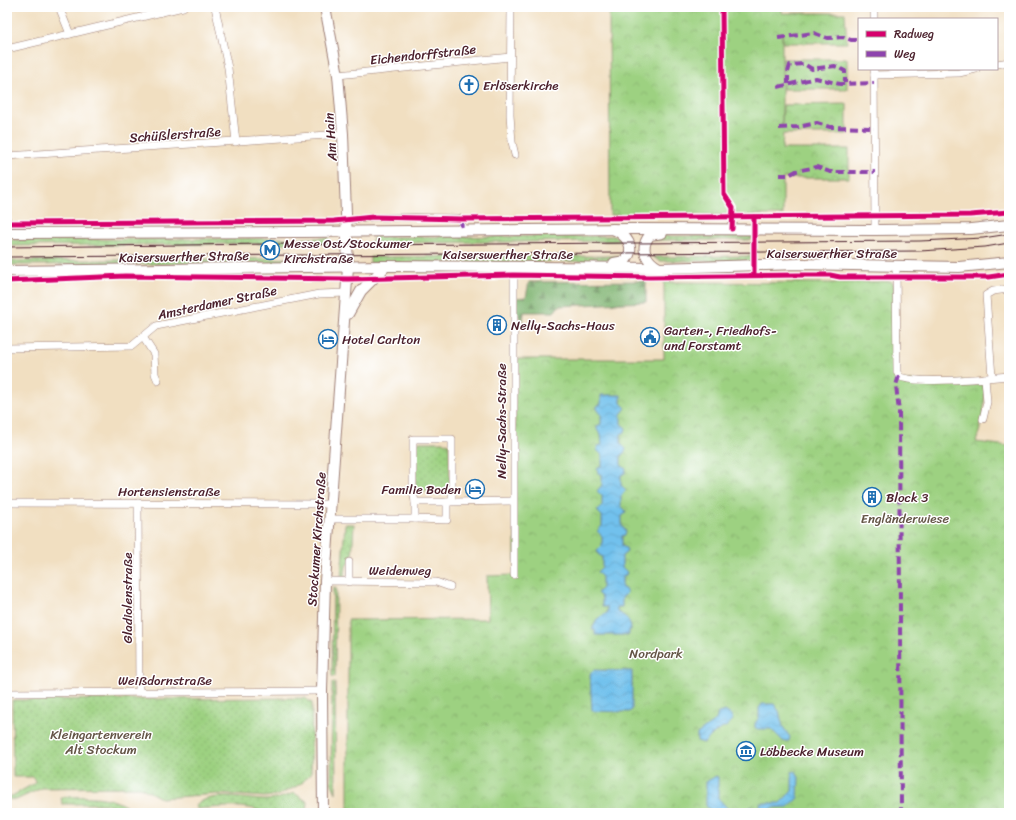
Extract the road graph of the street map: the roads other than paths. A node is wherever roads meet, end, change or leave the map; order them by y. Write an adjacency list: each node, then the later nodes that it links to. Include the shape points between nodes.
1 (59, 7): 8 (street)
2 (183, 7): 8 (street)
3 (215, 7): 17 (street, via 228,68)
4 (325, 7): 15 (street, Am Hain)
5 (511, 7): 10 (street)
6 (874, 7): 7 (street)
7 (874, 18)
8 (70, 34): 9 (street)
9 (7, 50)
10 (510, 57): 15 (street, Eichendorffstraße); 18 (street, via 510,115)
11 (1009, 62): 12 (street)
12 (998, 64)
13 (970, 70): 14 (street)
14 (874, 72): 26 (street)
15 (338, 75): 16 (street, Am Hain)
16 (344, 134): 17 (street, Schüßlerstraße); 21 (street, Am Hain)
17 (236, 142): 19 (street, Schüßlerstraße)
18 (515, 155)
19 (7, 156)
20 (7, 220): 28 (street)
21 (347, 220): 25 (street, Kaiserswerther Straße, via 458,218 461,219); 27 (street, Am Hain)
22 (1009, 225): 26 (street, Kaiserswerther Straße, via 971,229)
23 (612, 229): 24 (street, Kaiserswerther Straße); 25 (street, Kaiserswerther Straße); 34 (street, via 628,239 630,248 625,261 612,263)
24 (672, 229): 26 (street, Kaiserswerther Straße); 35 (street, via 666,233 650,235 645,243 647,259)
25 (462, 230): 27 (street, Kaiserswerther Straße)
26 (875, 230)
27 (347, 232): 28 (street, Kaiserswerther Straße); 32 (street, Am Hain)
28 (7, 233)
29 (1009, 262): 31 (street, Kaiserswerther Straße, via 959,267)
30 (386, 266): 32 (street, Kaiserswerther Straße); 33 (street, Kaiserswerther Straße); 39 (street, via 361,291)
31 (896, 266): 35 (street, Kaiserswerther Straße, via 799,264); 44 (street, via 898,376 916,379)
32 (348, 267): 36 (street, Kaiserswerther Straße); 38 (street, Stockumer Kirchstraße)
33 (514, 267): 34 (street, Kaiserswerther Straße); 47 (street, Nelly-Sachs-Straße)
34 (608, 268): 35 (street, Kaiserswerther Straße)
35 (659, 268)
36 (7, 271)
37 (1009, 289): 44 (street, via 993,291 986,295)
38 (348, 290): 39 (street, via 353,297); 40 (street, Stockumer Kirchstraße); 41 (street, Amsterdamer Straße, via 156,326)
39 (353, 303): 40 (street)
40 (346, 317): 52 (street, Stockumer Kirchstraße)
41 (142, 337): 42 (street, Amsterdamer Straße, via 132,346); 45 (street, via 154,354 154,374)
42 (7, 348)
43 (1009, 376): 44 (street)
44 (989, 378): 46 (street)
45 (158, 381)
46 (983, 419)
47 (513, 501): 50 (street); 56 (street, Nelly-Sachs-Straße)
48 (7, 502): 51 (street, Hortensienstraße)
49 (415, 502): 50 (street); 50 (street, via 413,439 452,439); 54 (street)
50 (449, 502): 54 (street, via 447,520)
51 (138, 503): 52 (street, Hortensienstraße); 61 (street, Gladiolenstraße)
52 (331, 504): 53 (street, Stockumer Kirchstraße)
53 (330, 519): 54 (street); 57 (street, Stockumer Kirchstraße)
54 (415, 519)
55 (349, 562): 58 (street)
56 (514, 575)
57 (325, 581): 58 (street, Weidenweg); 60 (street, Stockumer Kirchstraße)
58 (349, 582): 59 (street, Weidenweg, via 436,582)
59 (450, 587)
60 (322, 691): 61 (street, Weißdornstraße); 63 (street, Stockumer Kirchstraße)
61 (139, 692): 62 (street, Weißdornstraße)
62 (7, 693)
63 (323, 813)

